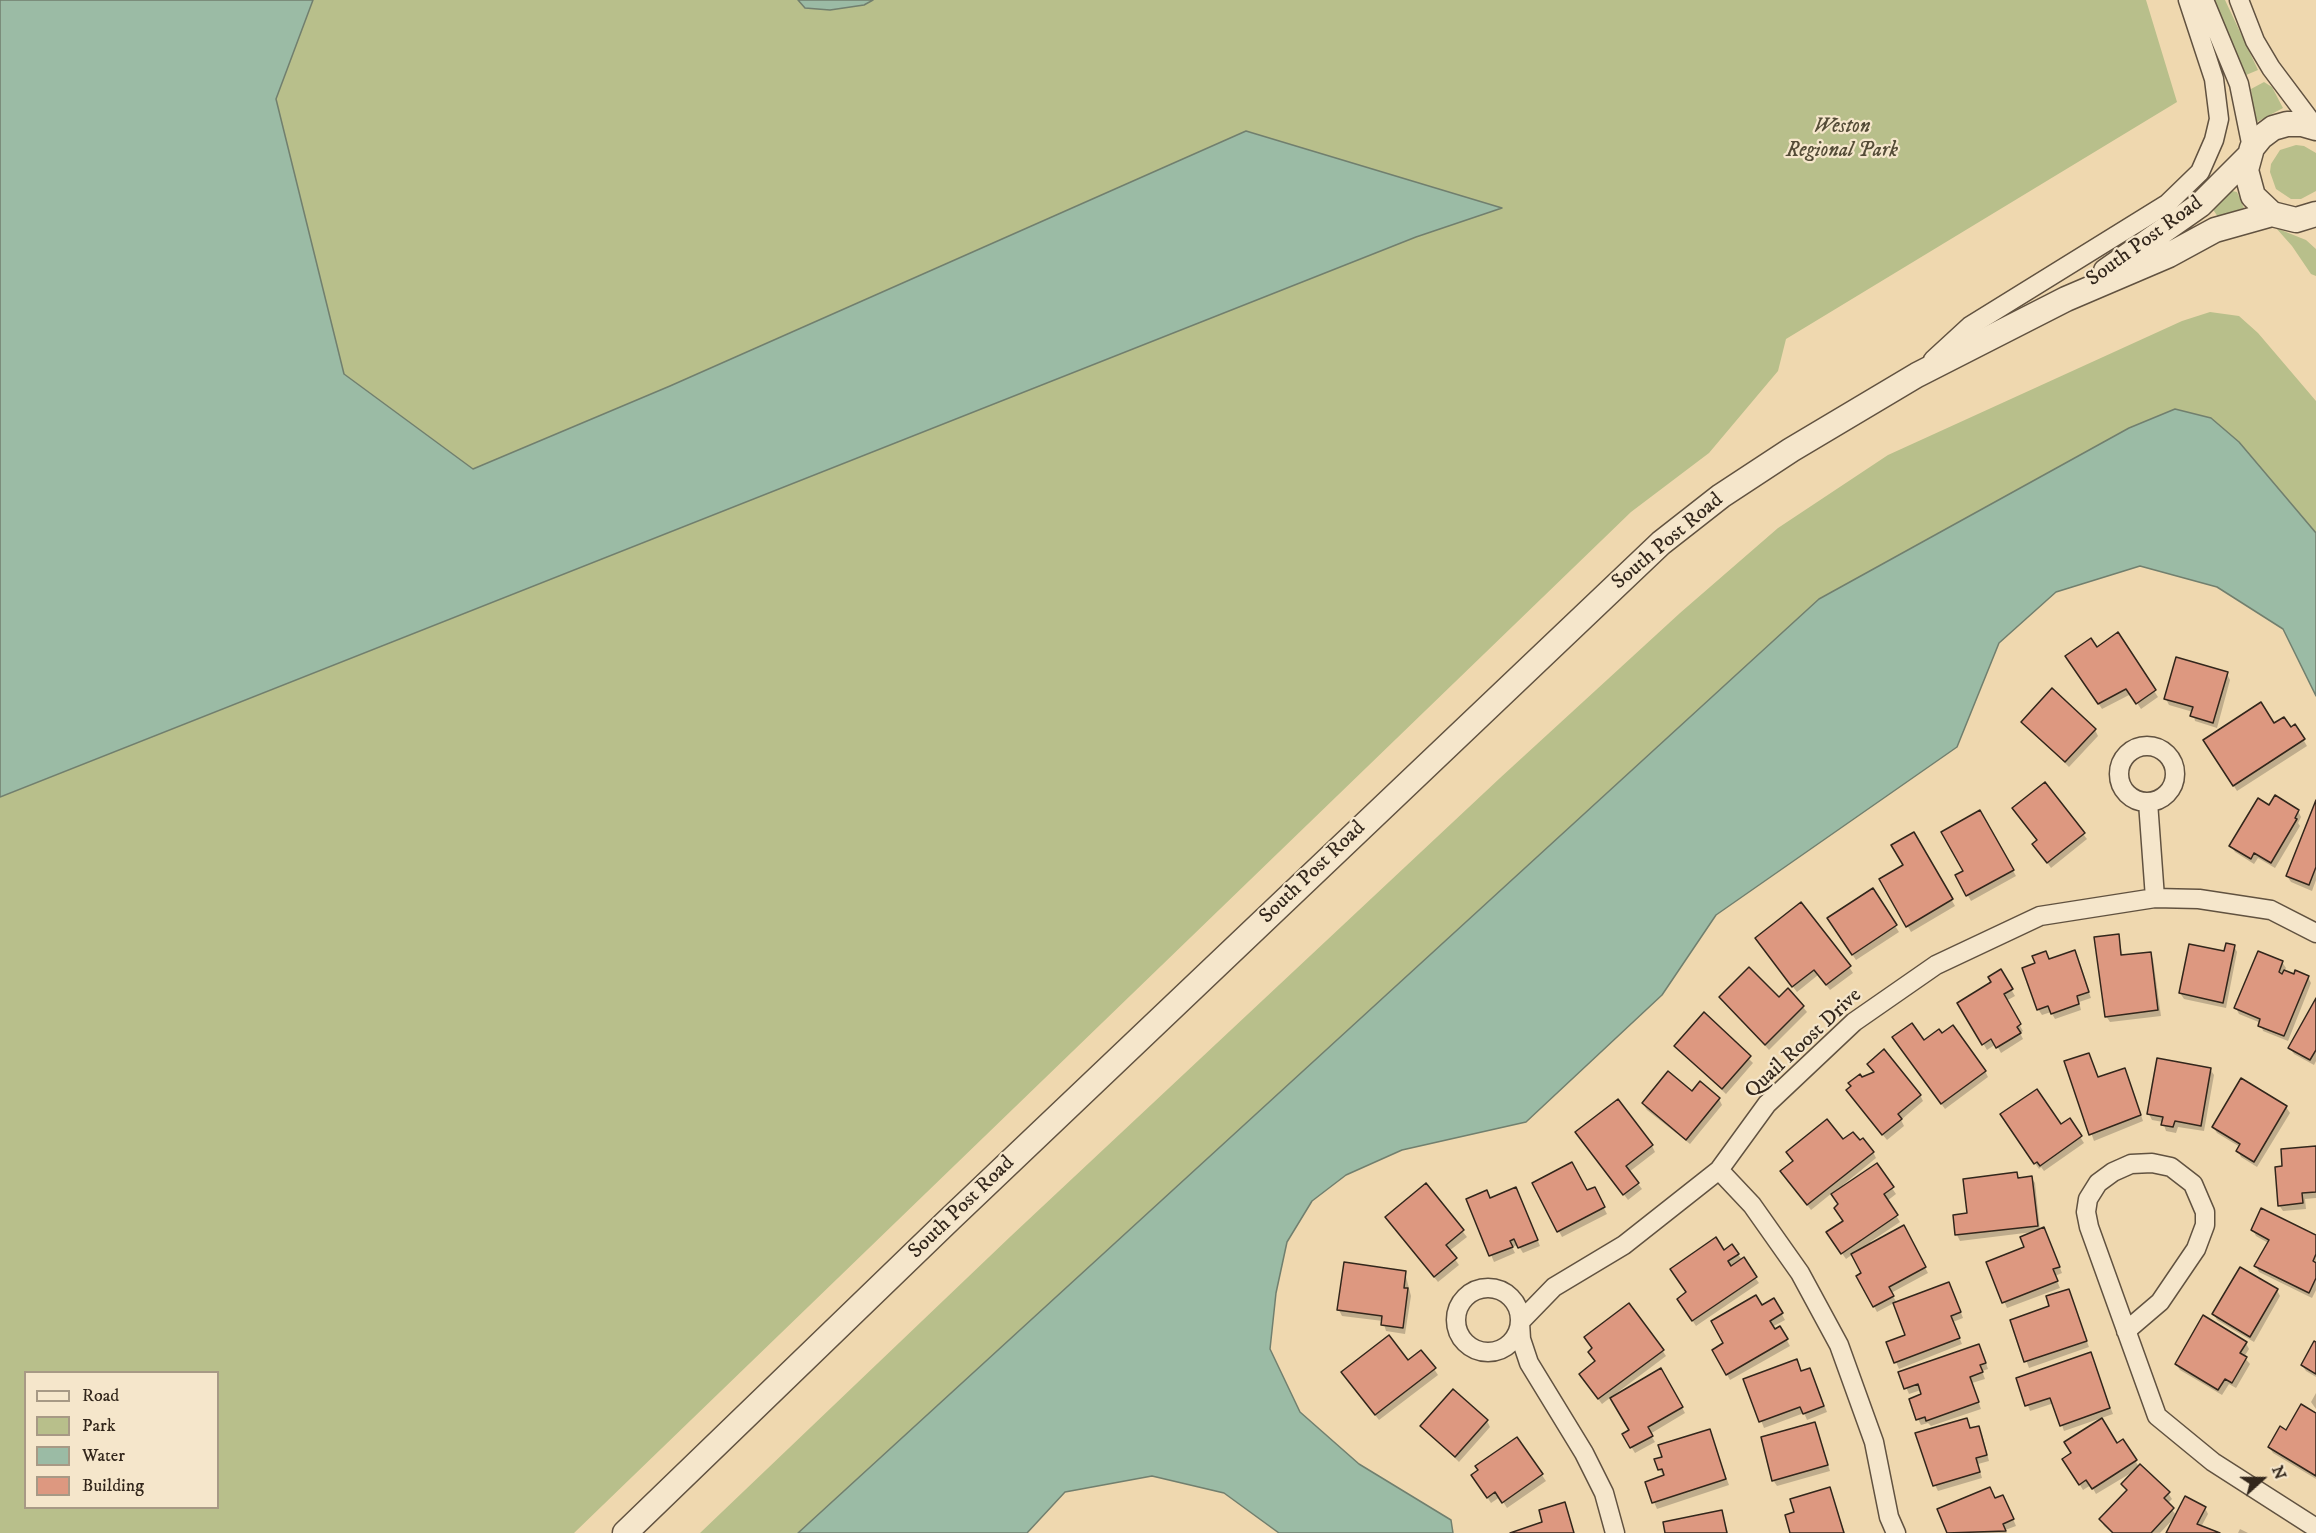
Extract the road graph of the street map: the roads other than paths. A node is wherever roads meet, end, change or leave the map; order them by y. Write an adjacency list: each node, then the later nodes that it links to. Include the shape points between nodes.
1 (2188, 0): 10 (street, via 2214,79 2219,118 2200,172 2168,204 1970,326)
2 (2204, 0): 5 (street, via 2239,84)
3 (2239, 0): 4 (street, via 2271,68)
4 (2316, 128): 5 (street, South Post Road, via 2302,124 2280,126 2261,136)
5 (2250, 153): 6 (street, via 2246,170 2253,196); 9 (street, South Post Road, via 2179,222)
6 (2272, 214): 7 (street); 9 (street, South Post Road, via 2215,230 2169,255)
7 (2306, 217): 8 (street)
8 (2316, 236)
9 (2066, 299): 10 (street, South Post Road)
10 (1917, 375): 17 (street, South Post Road, via 1791,450 1721,496 1661,543 1027,1145)
11 (2148, 802): 12 (street)
12 (2155, 898): 13 (street, Quail Roost Drive, via 2199,899 2271,910); 14 (street, Quail Roost Drive, via 2040,916 1936,964 1854,1022 1784,1087)
13 (2316, 933)
14 (1719, 1170): 18 (street, Quail Roost Drive, via 1624,1245 1554,1287 1520,1322 1527,1357 1584,1453 1604,1493); 19 (street, via 1752,1205 1800,1273 1839,1345 1874,1442 1889,1517)
15 (2126, 1331): 15 (street, via 2086,1212 2088,1199 2098,1184 2113,1172 2131,1164 2152,1162 2171,1167 2193,1184 2205,1212 2205,1225 2196,1249 2160,1302); 16 (street, via 2157,1416 2213,1462)
16 (2316, 1528)
17 (626, 1533)
18 (1615, 1533)
19 (1896, 1533)

